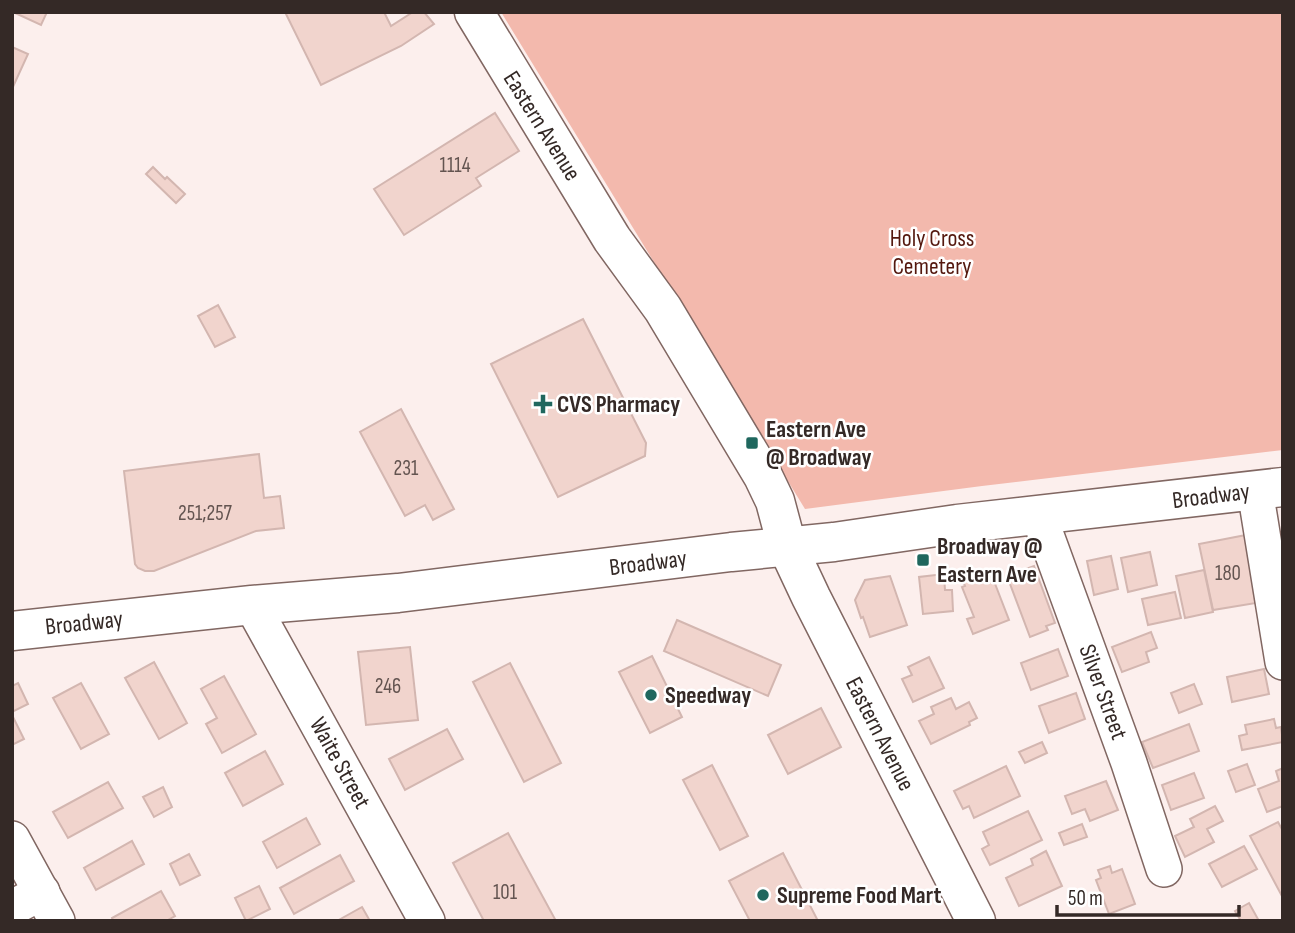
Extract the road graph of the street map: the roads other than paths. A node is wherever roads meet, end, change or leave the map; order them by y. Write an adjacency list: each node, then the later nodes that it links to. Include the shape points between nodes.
1 (474, 12): 4 (main road, Eastern Avenue, via 612,239 647,318 749,504)
2 (1269, 489): 3 (main road, Broadway); 7 (street)
3 (1039, 516): 4 (main road, Broadway); 9 (street, Silver Street)
4 (787, 546): 5 (main road, Broadway, via 398,593); 12 (main road, Eastern Avenue)
5 (252, 605): 6 (main road, Broadway); 11 (street, Waite Street)
6 (12, 631)
7 (1283, 662)
8 (12, 839): 10 (street)
9 (1164, 869)
10 (37, 907)
11 (427, 921)
12 (975, 921)

